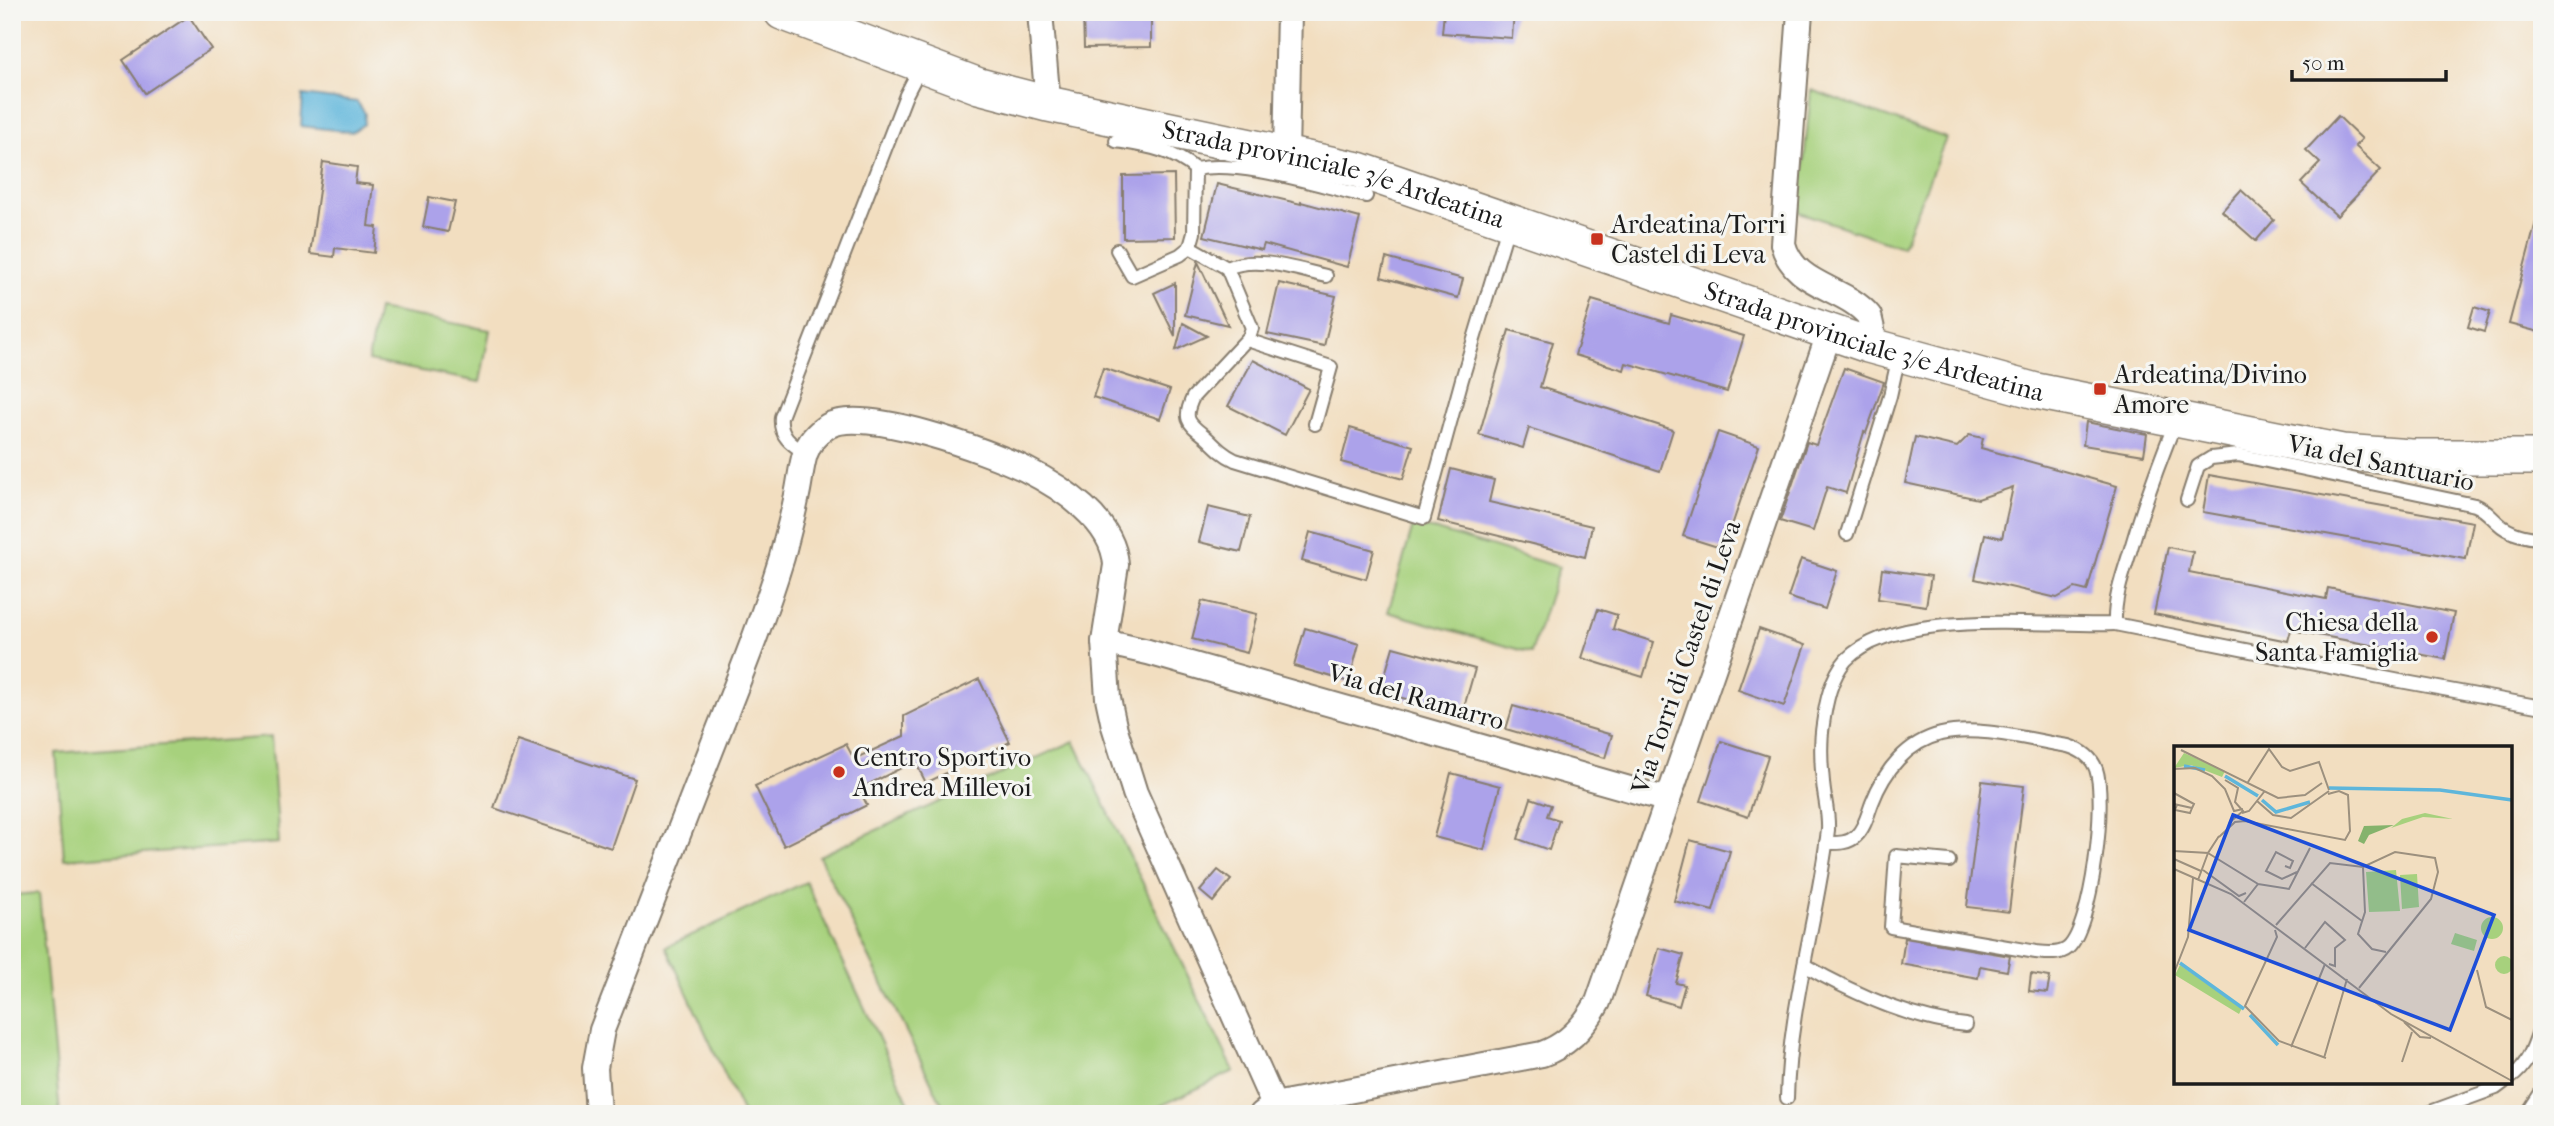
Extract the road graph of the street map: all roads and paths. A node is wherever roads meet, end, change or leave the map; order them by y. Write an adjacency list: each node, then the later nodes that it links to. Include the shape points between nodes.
1 (782, 12): 5 (main road, Strada provinciale 3/e Ardeatina)
2 (1040, 12): 6 (street)
3 (1289, 12): 8 (street)
4 (1800, 12): 18 (street, via 1783,244 1798,270 1869,316)
5 (921, 66): 6 (main road, Strada provinciale 3/e Ardeatina); 21 (lane, via 781,417 783,435)
6 (1048, 104): 8 (main road, Strada provinciale 3/e Ardeatina)
7 (1116, 141): 9 (lane, via 1163,149)
8 (1286, 155): 11 (main road, Strada provinciale 3/e Ardeatina, via 1359,170)
9 (1195, 169): 10 (lane, via 1239,168); 12 (lane)
10 (1366, 196)
11 (1509, 222): 16 (main road, Strada provinciale 3/e Ardeatina); 17 (lane, via 1457,378 1424,518 1235,460 1195,430 1187,414 1193,397)
12 (1190, 247): 13 (lane, via 1132,275); 14 (lane)
13 (1117, 250)
14 (1227, 268): 15 (lane, via 1263,264); 17 (lane, via 1250,320)
15 (1325, 276)
16 (1830, 331): 18 (main road, Strada provinciale 3/e Ardeatina); 29 (street, Via Torri di Castel di Leva)
17 (1247, 340): 20 (lane, via 1331,367)
18 (1883, 350): 19 (main road, Strada provinciale 3/e Ardeatina, via 2036,391); 24 (lane, via 1890,396)
19 (2178, 418): 22 (main road, Strada provinciale 3/e Ardeatina, via 2354,454); 26 (lane, via 2143,503 2119,586)
20 (1315, 424)
21 (805, 453): 27 (street, via 819,432 833,423 890,426 979,449 1055,487 1098,522 1113,547 1115,577); 40 (street, via 788,533 761,620 602,1030 595,1068)
22 (2542, 457)
23 (2187, 500): 25 (lane, Via del Santuario, via 2198,466 2211,458 2238,455 2475,505 2509,531)
24 (1847, 534)
25 (2542, 539)
26 (2115, 624): 28 (lane); 30 (lane, via 1940,626 1896,633 1857,651 1837,672 1823,724)
27 (1104, 642): 29 (street, Via del Ramarro); 39 (street, via 1114,726 1135,793)
28 (2542, 707)
29 (1668, 800): 39 (street, Via Torri di Castel di Leva, via 1598,1002 1575,1034 1559,1047)
30 (1825, 844): 31 (lane, via 1855,838 1890,771 1903,754 1926,738 1952,732 1982,733 2068,746 2091,760 2099,789 2098,838 2088,897 2068,948 2036,952 1891,928 1896,856); 32 (lane)
31 (1949, 861)
32 (1804, 965): 34 (lane, via 1924,1018); 38 (lane, via 1788,1058)
33 (2542, 1022): 35 (lane, via 2530,1055)
34 (1966, 1025)
35 (2512, 1077)
36 (2501, 1084): 41 (lane)
37 (2542, 1091): 42 (lane)
38 (1787, 1098)
39 (1268, 1110)
40 (598, 1114)
41 (2425, 1114)
42 (2527, 1114)

